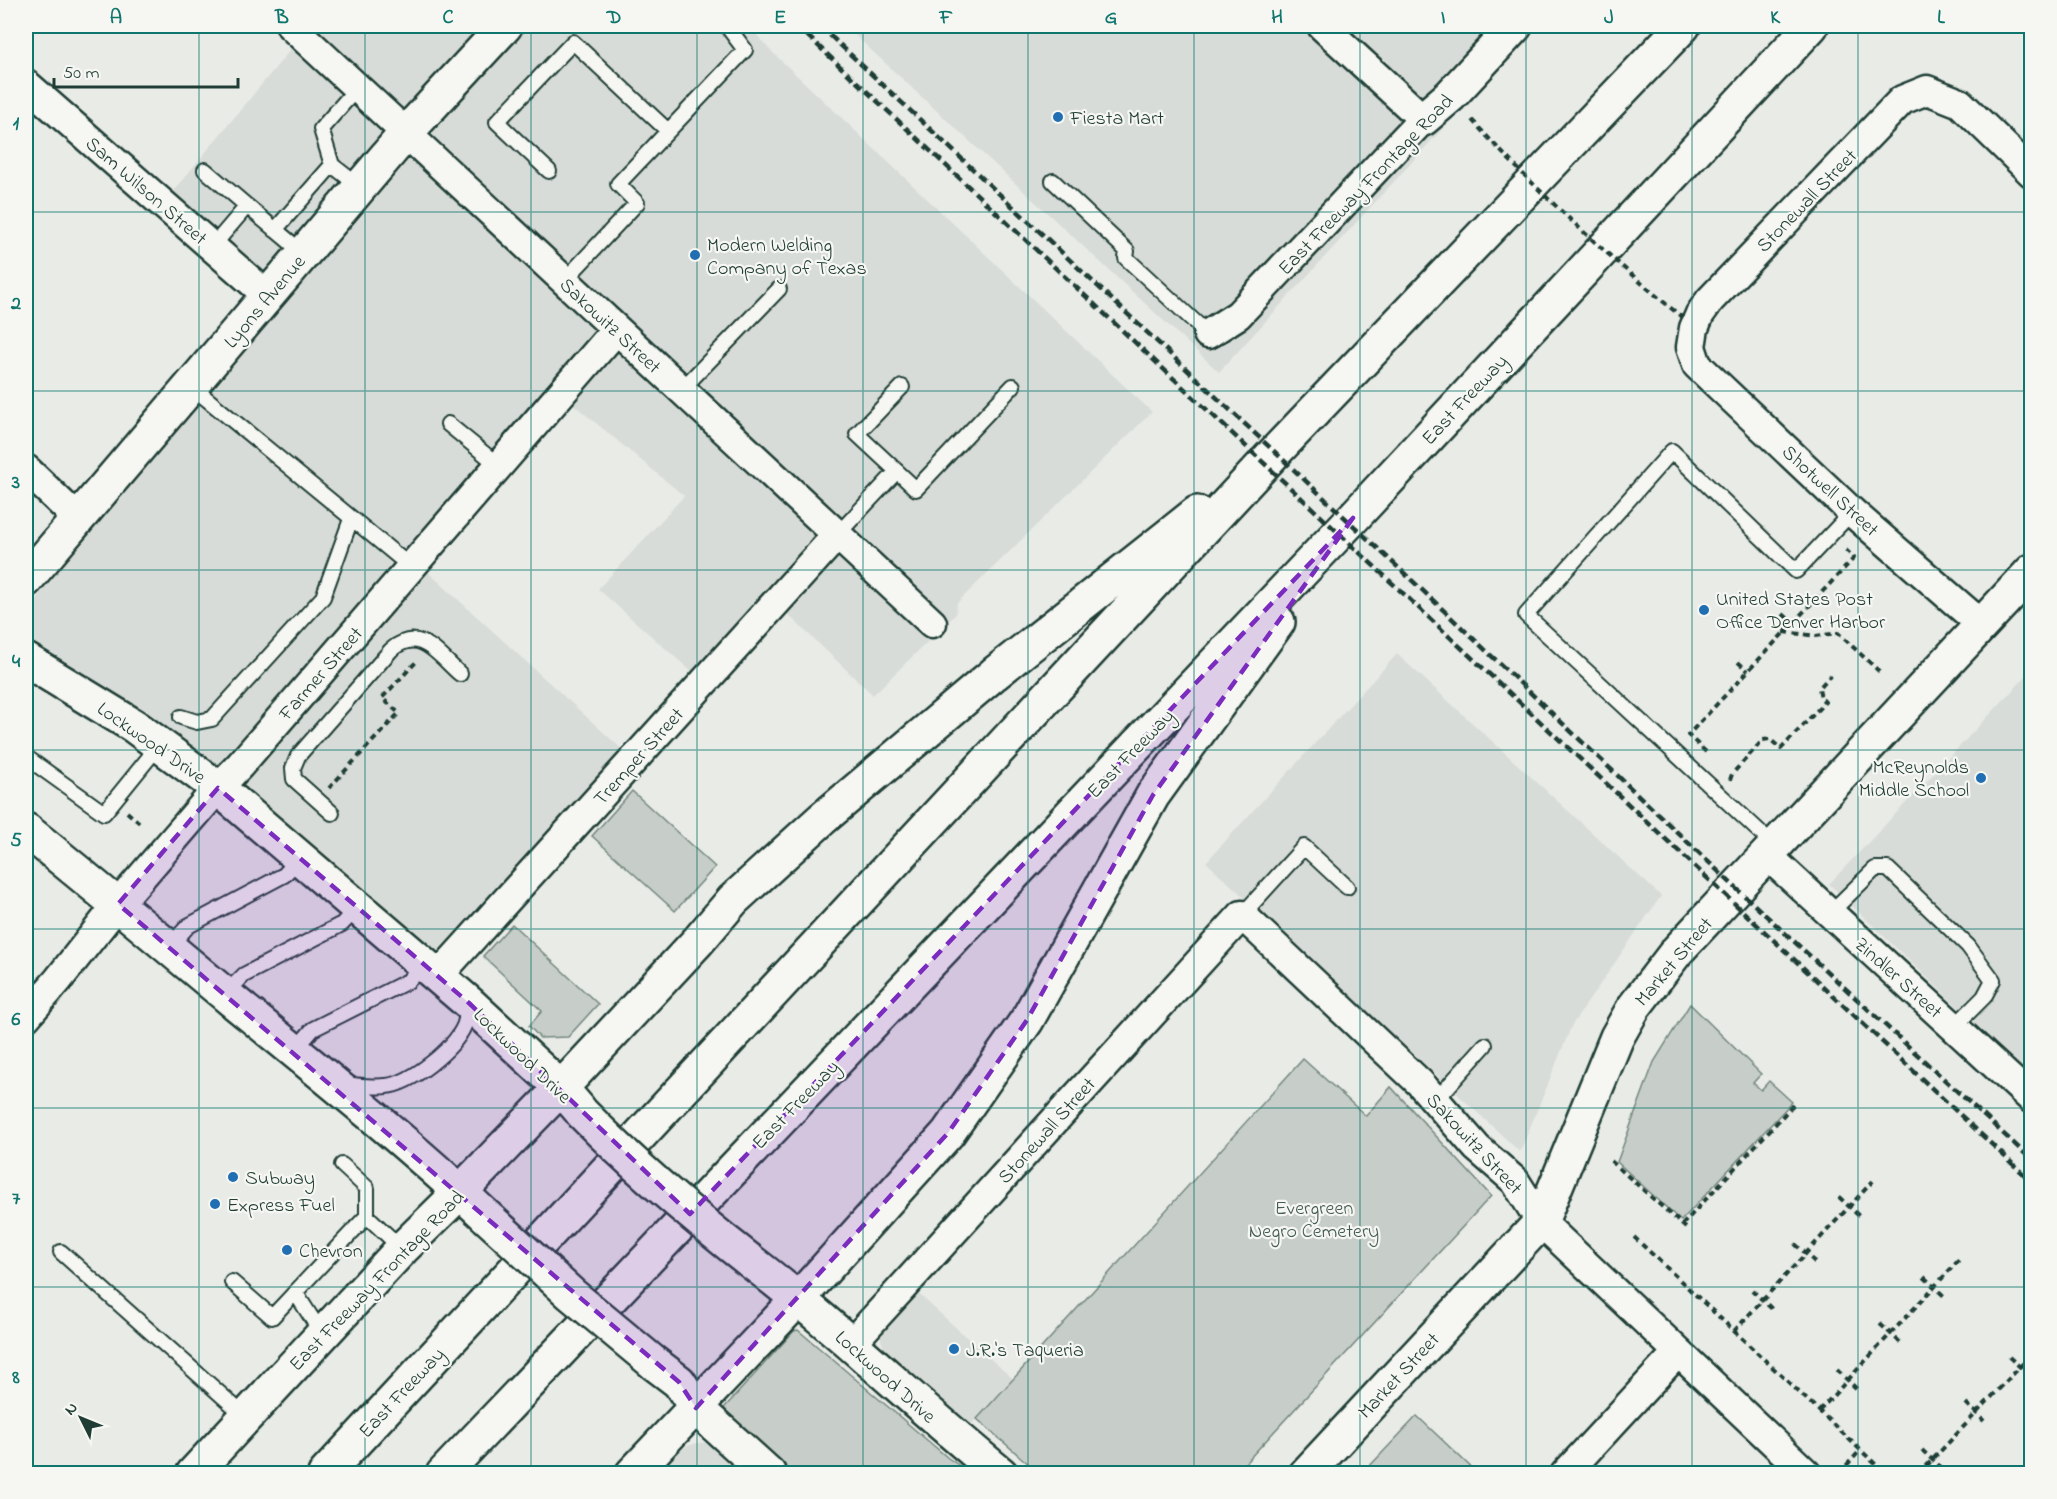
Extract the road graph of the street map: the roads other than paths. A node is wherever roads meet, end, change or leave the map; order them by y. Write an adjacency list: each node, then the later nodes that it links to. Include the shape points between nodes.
1 (291, 26): 10 (street, Sakowitz Street)
2 (505, 26): 13 (main road, Lyons Avenue)
3 (727, 26): 12 (lane, via 745,50)
4 (1322, 26): 11 (street)
5 (1515, 26): 11 (main road, East Freeway Frontage Road)
6 (1683, 26): 36 (main road, East Freeway)
7 (1811, 26): 14 (main road, East Freeway)
8 (1832, 26): 14 (main road)
9 (26, 84): 23 (street, Sam Wilson Street)
10 (357, 88): 13 (street, Sakowitz Street); 15 (lane, via 321,129)
11 (1423, 120): 29 (street, East Freeway Frontage Road, via 1238,315)
12 (668, 131): 17 (lane, via 573,42 497,122); 25 (lane, via 618,184 637,202)
13 (406, 134): 20 (main road, Lyons Avenue); 25 (street, Sakowitz Street)
14 (1708, 137): 41 (main road, East Freeway)
15 (332, 165): 20 (lane); 22 (lane)
16 (205, 170): 21 (lane)
17 (549, 171)
18 (2031, 173): 30 (street, Stonewall Street, via 1960,103 1927,90 1902,100 1710,300 1697,321)
19 (1053, 181): 29 (lane, via 1127,251 1126,258)
20 (360, 188): 24 (main road, Lyons Avenue)
21 (247, 206): 22 (lane); 23 (lane)
22 (275, 230): 24 (lane)
23 (212, 247): 27 (street, Sam Wilson Street)
24 (304, 254): 27 (main road, Lyons Avenue)
25 (564, 281): 28 (street, Sakowitz Street)
26 (779, 289): 34 (lane)
27 (268, 296): 31 (main road, Lyons Avenue)
28 (616, 330): 34 (street, Sakowitz Street); 37 (street, Farmer Street)
29 (1208, 334)
30 (1691, 346): 40 (street, Shotwell Street, via 1697,365)
31 (191, 386): 42 (main road, Lyons Avenue); 43 (lane)
32 (1013, 386): 39 (lane, via 916,489)
33 (902, 387): 39 (lane, via 857,434)
34 (681, 390): 44 (street, Sakowitz Street)
35 (448, 424): 37 (lane)
36 (1277, 450): 74 (main road, East Freeway Frontage Road, via 1003,667 822,819 733,900); 94 (main road, East Freeway)
37 (498, 465): 45 (street, Farmer Street)
38 (26, 469): 42 (street)
39 (897, 471): 44 (lane)
40 (1852, 512): 49 (street, Shotwell Street); 58 (lane, via 1796,571 1672,451 1526,615)
41 (1353, 518): 85 (main road, via 1153,795 1027,1020 948,1133); 95 (main road, East Freeway)
42 (78, 519): 47 (main road, Lyons Avenue)
43 (351, 519): 45 (lane); 52 (lane, via 323,597 212,719 197,722)
44 (837, 535): 48 (street, Sakowitz Street); 66 (street, Tremper Street)
45 (411, 567): 55 (street, Farmer Street)
46 (2031, 571): 49 (main road, Market Street)
47 (26, 580)
48 (932, 623)
49 (1982, 625): 58 (main road, Market Street)
50 (26, 660): 53 (main road, Lockwood Drive)
51 (460, 674): 56 (lane, via 421,641 407,640 391,650 298,756 293,768 294,779)
52 (181, 717)
53 (160, 744): 54 (lane, via 104,813); 55 (main road, Lockwood Drive)
54 (26, 757)
55 (218, 788): 59 (main road, Lockwood Drive); 61 (street, Farmer Street)
56 (332, 813)
57 (26, 830): 61 (main road)
58 (1771, 851): 63 (street, Zindler Street); 80 (main road, Market Street, via 1677,951 1634,1007 1617,1038)
59 (300, 858): 62 (main road, Lockwood Drive); 65 (lane, via 284,875 188,926)
60 (1347, 887): 64 (lane, via 1304,847)
61 (118, 904): 65 (main road); 69 (street, Farmer Street)
62 (358, 907): 66 (main road, Lockwood Drive); 67 (lane, via 342,924 244,975)
63 (1829, 914): 70 (street, Zindler Street); 70 (lane, via 1875,869 1888,869 1968,946 1992,980 1984,997)
64 (1242, 915): 76 (street, Sakowitz Street); 87 (street, Stonewall Street)
65 (169, 947): 67 (main road)
66 (431, 970): 68 (main road, Lockwood Drive); 72 (lane, via 313,1029)
67 (225, 994): 72 (main road)
68 (469, 1003): 73 (lane, via 464,1027 449,1046 430,1066 408,1080 386,1086); 74 (main road, Lockwood Drive)
69 (26, 1017)
70 (1954, 1027): 75 (street, Zindler Street)
71 (1485, 1045): 76 (lane)
72 (294, 1051): 73 (main road)
73 (333, 1083): 78 (main road)
74 (561, 1088): 78 (main road, East Freeway Frontage Road); 85 (main road, Lockwood Drive, bridge, via 640,1171 704,1226)
75 (2031, 1099)
76 (1436, 1100): 80 (street, Sakowitz Street, via 1477,1148 1515,1181)
77 (342, 1165): 79 (lane, via 367,1188)
78 (460, 1192): 81 (main road, East Freeway Frontage Road); 89 (main road, bridge, via 587,1308 679,1382)
79 (367, 1216): 81 (lane); 84 (lane)
80 (1540, 1222): 88 (street, Sakowitz Street); 97 (main road, Market Street)
81 (402, 1249): 86 (main road, East Freeway Frontage Road)
82 (61, 1252): 90 (lane)
83 (232, 1282): 84 (lane, via 272,1317)
84 (295, 1292): 86 (lane)
85 (799, 1298): 87 (main road, Lockwood Drive); 89 (main road)
86 (322, 1334): 90 (main road, East Freeway Frontage Road)
87 (850, 1345): 96 (main road, Lockwood Drive)
88 (1678, 1352): 98 (street); 99 (street, Sakowitz Street)
89 (696, 1408): 91 (main road); 92 (main road)
90 (246, 1417): 93 (main road, East Freeway Frontage Road)
91 (642, 1470)
92 (759, 1470)
93 (193, 1473)
94 (325, 1473)
95 (442, 1473)
96 (1001, 1473)
97 (1306, 1473)
98 (1564, 1473)
99 (1808, 1473)

